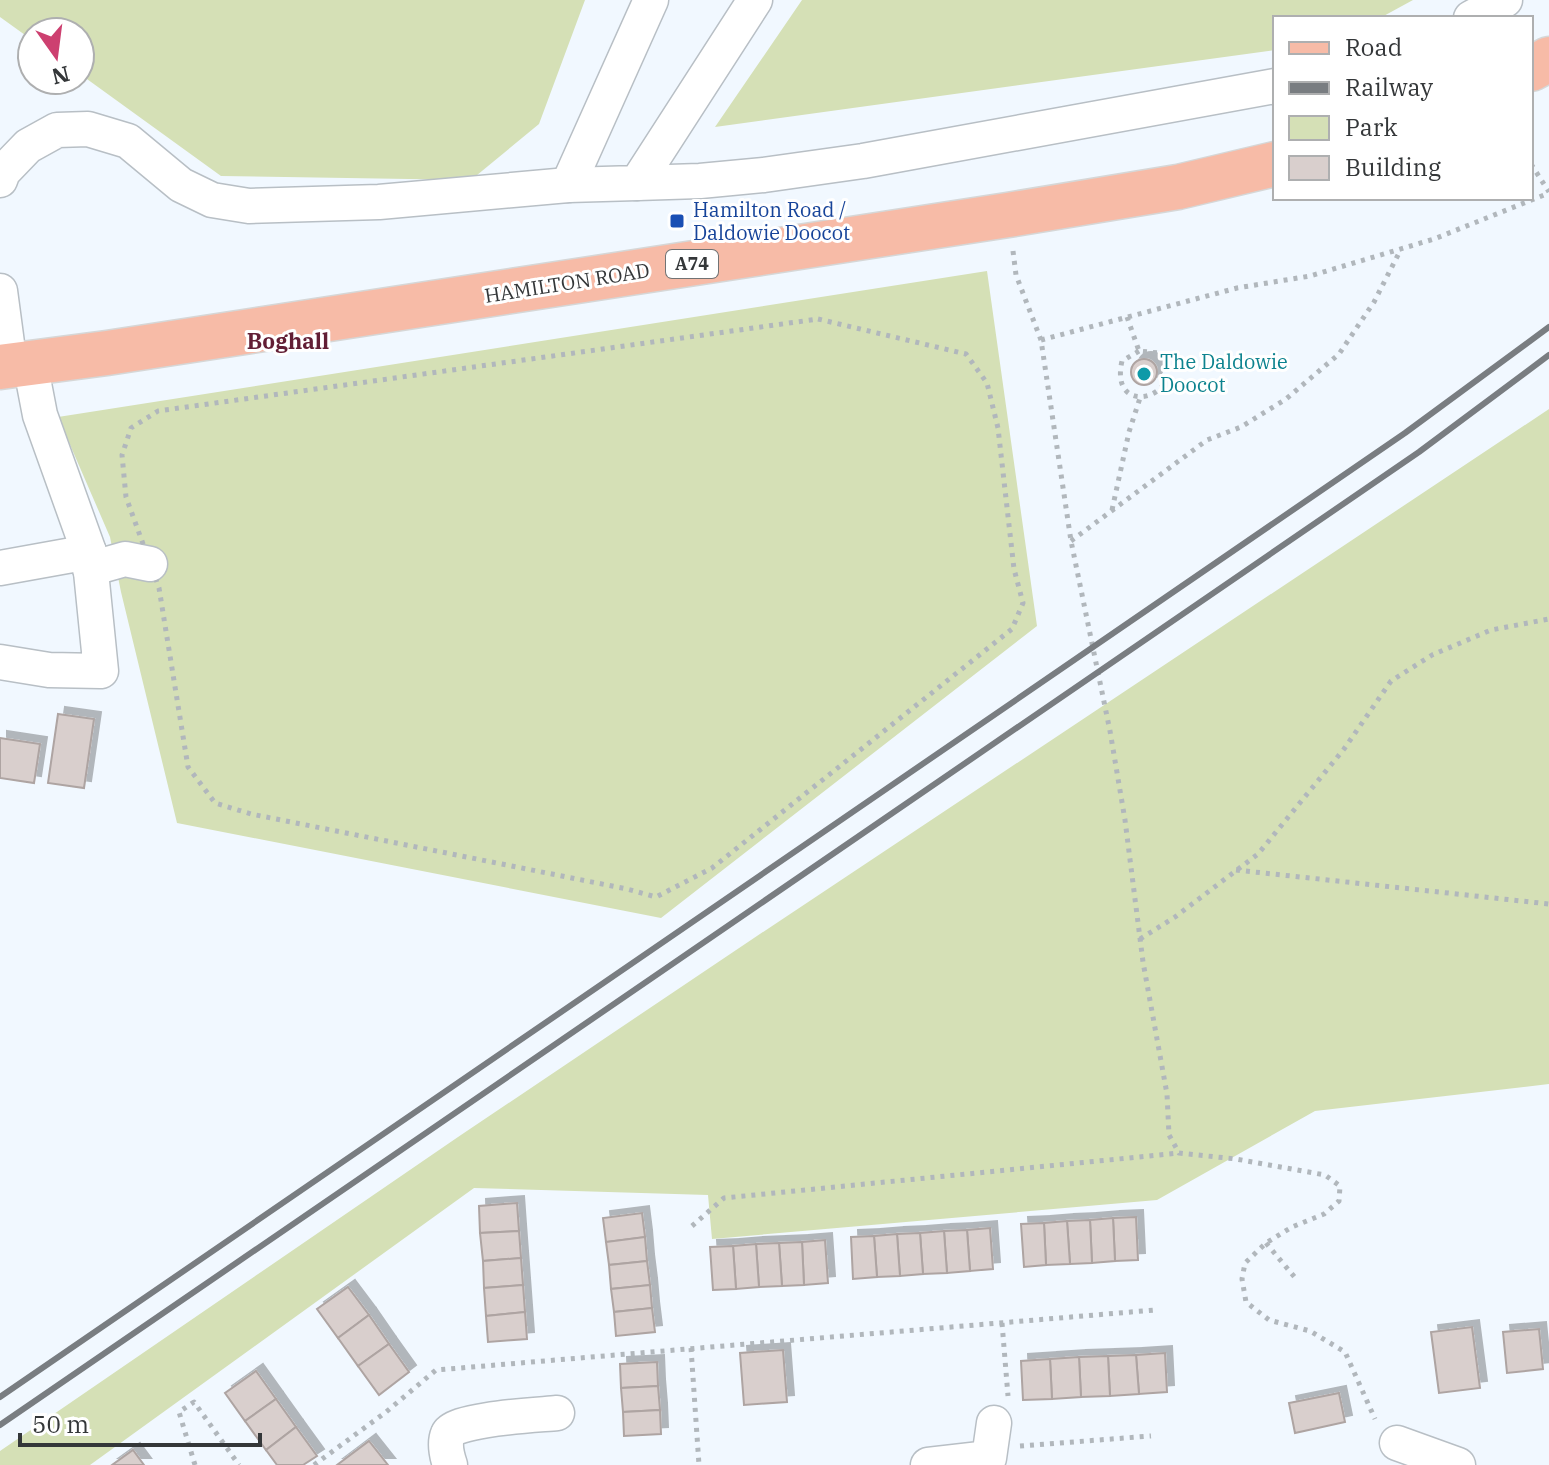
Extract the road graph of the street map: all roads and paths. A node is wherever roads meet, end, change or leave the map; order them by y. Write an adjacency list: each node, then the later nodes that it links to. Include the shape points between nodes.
1 (651, 0): 10 (street)
2 (755, 0): 9 (street)
3 (1505, 0): 4 (street)
4 (1475, 16)
5 (1273, 86): 9 (street, via 863,161 764,175)
6 (1273, 164): 13 (main road, HAMILTON ROAD / A74, via 1178,187)
7 (1533, 167): 11 (path)
8 (0, 180): 10 (street, via 28,146 57,130 88,129 128,141 181,185 212,200 249,206 379,202)
9 (637, 183): 10 (street)
10 (568, 185)
11 (1549, 193)
12 (1532, 200): 14 (path)
13 (1008, 215): 17 (path, via 1016,275); 19 (main road, HAMILTON ROAD / A74)
14 (1400, 250): 16 (path); 21 (path, via 1339,354 1286,399 1241,427 1207,440)
15 (0, 291): 19 (street)
16 (1127, 317): 17 (path); 18 (path)
17 (1041, 340): 22 (path)
18 (1139, 351): 20 (path, via 1122,361 1119,373 1121,385); 20 (path, via 1159,353 1167,367 1167,379 1155,394)
19 (13, 365): 23 (street, via 40,415)
20 (1140, 398): 21 (path)
21 (1112, 511): 22 (path)
22 (1071, 541): 30 (path, via 1113,746)
23 (90, 560): 24 (street); 25 (street); 27 (street, via 101,671)
24 (150, 564): 24 (path, via 159,588 188,767 215,803 656,897 712,868 969,665 1012,629 1023,603 987,383 966,354 818,319 158,411 131,428 122,455 126,497)
25 (0, 568)
26 (1549, 619): 28 (path, via 1491,630 1432,655 1391,681 1344,749 1258,854)
27 (0, 662)
28 (1236, 870): 29 (path); 30 (path)
29 (1549, 904)
30 (1140, 939): 31 (path, via 1167,1094 1169,1135)
31 (1179, 1153): 32 (path, via 724,1198); 33 (path, via 1325,1175 1340,1186 1339,1201 1324,1214)
32 (692, 1226)
33 (1266, 1243): 34 (path); 40 (path, via 1245,1263 1246,1302 1269,1320 1310,1331 1345,1352 1377,1425)
34 (1297, 1280)
35 (1155, 1310): 36 (path)
36 (691, 1348): 45 (path, via 436,1370); 47 (path)
37 (557, 1413): 46 (street, via 454,1427 447,1434)
38 (994, 1423): 41 (street)
39 (1151, 1436): 41 (path, via 1012,1447)
40 (1397, 1443): 42 (street)
41 (989, 1458): 48 (street)
42 (1453, 1464)
43 (195, 1465): 44 (path, via 179,1412 194,1402)
44 (239, 1465)
45 (314, 1465)
46 (450, 1465)
47 (699, 1465)
48 (928, 1465)

